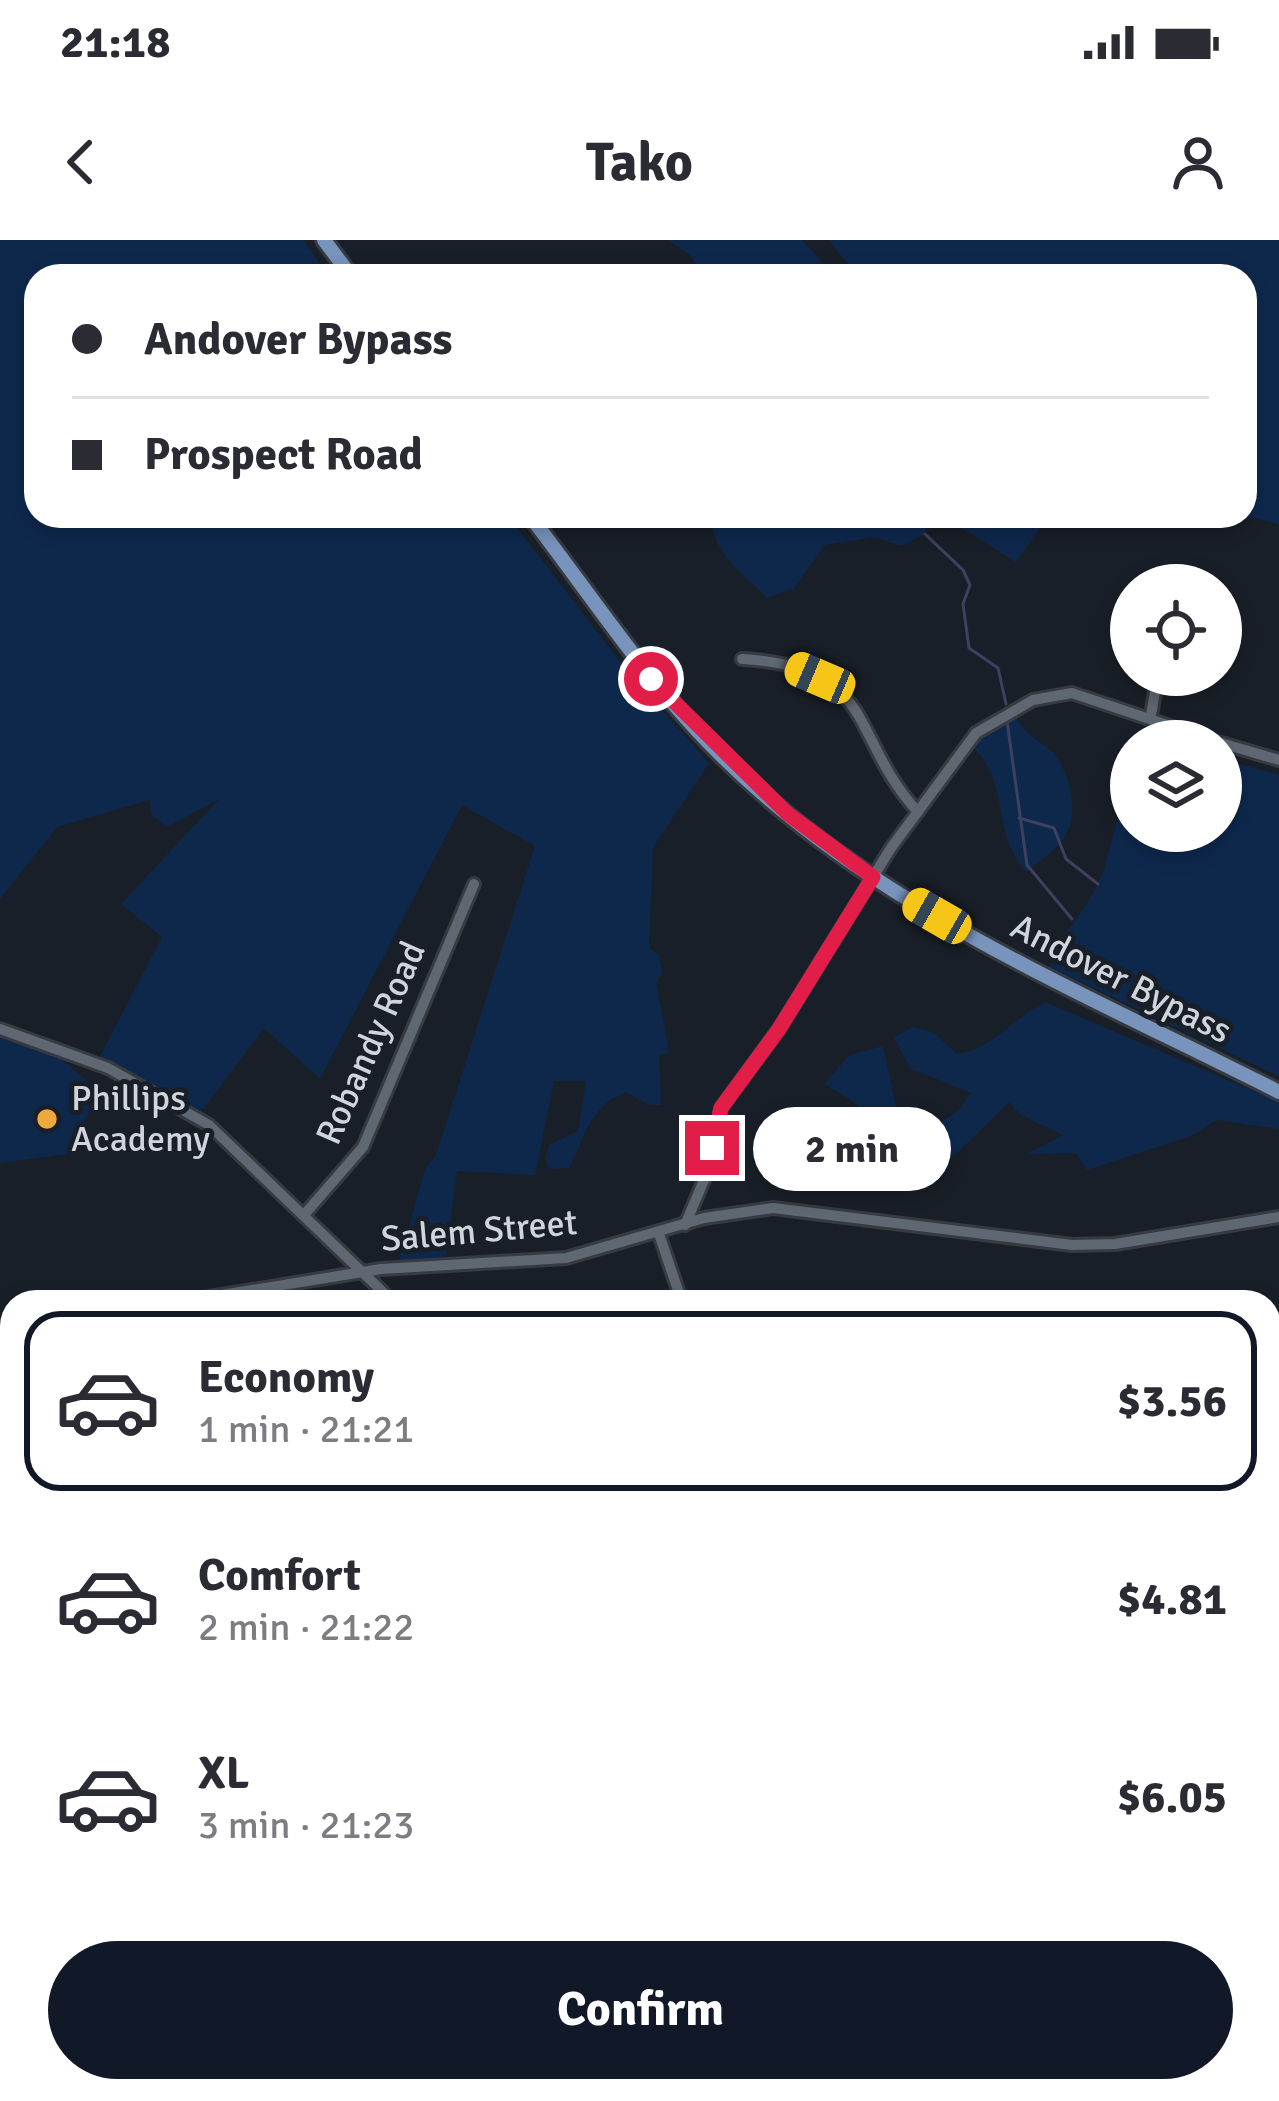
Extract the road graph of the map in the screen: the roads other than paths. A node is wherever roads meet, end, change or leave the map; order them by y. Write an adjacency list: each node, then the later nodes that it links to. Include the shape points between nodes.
1 (539, 528): 9 (main road, Andover Bypass, via 694,727 788,814)
2 (742, 659): 8 (street, via 796,668 844,695)
3 (1154, 696): 4 (street)
4 (1151, 716): 5 (street); 8 (street, via 1072,693 1033,700 976,733)
5 (1161, 720)
6 (1242, 749): 7 (street)
7 (1279, 760)
8 (918, 812): 9 (street)
9 (873, 877): 12 (main road, Andover Bypass, via 986,945); 15 (street, via 721,1108 710,1166)
10 (474, 884): 13 (street, Robandy Road, via 364,1147)
11 (0, 1029): 13 (street, via 43,1040 171,1100 223,1136)
12 (1279, 1092)
13 (304, 1215): 18 (street)
14 (1279, 1216): 15 (street, Salem Street, via 1091,1246 794,1209)
15 (685, 1225): 16 (street, Salem Street)
16 (659, 1234): 17 (street, Salem Street, via 566,1258); 22 (street)
17 (381, 1269): 18 (street, Salem Street); 21 (street)
18 (362, 1272): 19 (street, Salem Street); 20 (street)
19 (252, 1290)
20 (379, 1290)
21 (385, 1290)
22 (678, 1290)

